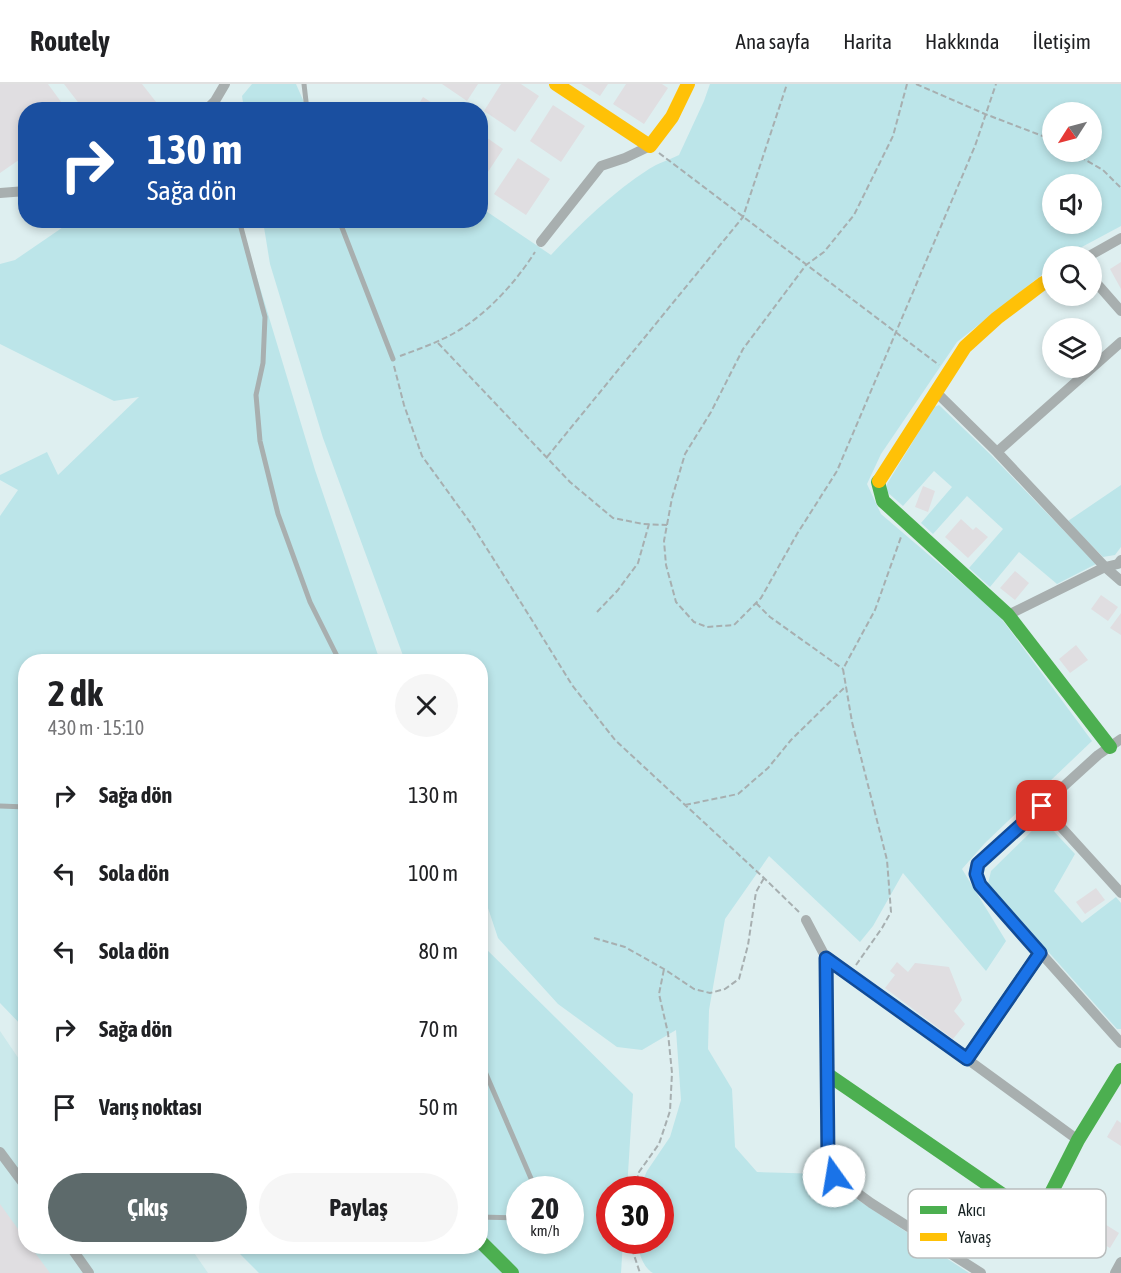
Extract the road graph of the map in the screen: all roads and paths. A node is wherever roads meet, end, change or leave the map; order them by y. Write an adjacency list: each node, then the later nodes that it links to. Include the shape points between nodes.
1 (225, 84): 9 (street)
2 (304, 84): 10 (lane)
3 (556, 84): 13 (street)
4 (787, 84): 18 (path)
5 (907, 84): 24 (path, via 893,136 854,214 824,252)
6 (916, 84): 11 (path)
7 (996, 84): 11 (path)
8 (685, 85): 13 (street, via 685,93)
9 (214, 102)
10 (306, 102)
11 (986, 114): 12 (path); 28 (path)
12 (1042, 136)
13 (650, 146): 18 (path); 22 (street, via 601,166)
14 (1090, 162): 15 (path)
15 (1121, 188)
16 (18, 192): 17 (street)
17 (0, 193)
18 (743, 218): 24 (path); 35 (path)
19 (241, 228): 45 (lane, via 265,317 256,394 260,441 278,514 310,602)
20 (342, 228): 31 (lane)
21 (1121, 238): 23 (street)
22 (541, 242): 29 (path, via 522,272 482,314)
23 (1102, 249)
24 (806, 265): 28 (path); 38 (path, via 743,349 685,454)
25 (1042, 284): 32 (street, via 965,347)
26 (1102, 289): 27 (street)
27 (1121, 311)
28 (897, 333): 32 (path); 42 (path, via 837,471)
29 (437, 342): 31 (path); 35 (path)
30 (1121, 342): 34 (street)
31 (393, 359): 49 (path, via 422,456 472,525 572,685 615,740)
32 (949, 372): 33 (street)
33 (936, 392): 34 (street); 36 (street, via 878,482 882,501)
34 (997, 452): 40 (street)
35 (547, 457): 37 (path, via 613,518)
36 (906, 523): 44 (street); 46 (path, via 875,610)
37 (649, 524): 38 (path); 43 (path, via 638,562)
38 (667, 525): 42 (path, via 666,565 676,602 694,622 707,627 734,625)
39 (1121, 560): 40 (street)
40 (1105, 567): 41 (street); 44 (street)
41 (1121, 581)
42 (756, 603): 46 (path)
43 (597, 612)
44 (1008, 615): 48 (street)
45 (336, 654)
46 (843, 669): 47 (path)
47 (846, 686): 49 (path, via 738,794); 60 (path, via 886,860 891,912)
48 (1118, 742): 51 (street)
49 (685, 805): 53 (path)
50 (0, 806): 52 (lane)
51 (1042, 806): 54 (street); 57 (street, via 978,864 976,874 980,885)
52 (18, 807)
53 (764, 878): 55 (path); 59 (path, via 756,892 739,979 710,993 694,989)
54 (1121, 893)
55 (806, 920): 58 (street)
56 (594, 938): 59 (path, via 625,947)
57 (1040, 953): 61 (street); 62 (street)
58 (826, 958): 60 (street); 64 (street)
59 (664, 969): 70 (path, via 659,994 672,1073 670,1111 659,1144)
60 (849, 975): 62 (street)
61 (1121, 1043)
62 (967, 1059): 66 (street)
63 (1121, 1070): 66 (street)
64 (827, 1074): 71 (street); 75 (street, via 828,1160 834,1176)
65 (488, 1079): 69 (lane)
66 (1078, 1140): 72 (street)
67 (0, 1152): 68 (street)
68 (18, 1176)
69 (530, 1176)
70 (638, 1176)
71 (994, 1189)
72 (1053, 1189)
73 (488, 1217): 74 (lane)
74 (506, 1218)
75 (908, 1227)
76 (488, 1249): 82 (street)
77 (75, 1254): 81 (street)
78 (634, 1254): 83 (path)
79 (957, 1258): 84 (street)
80 (1121, 1262): 85 (street)
81 (89, 1273)
82 (512, 1273)
83 (640, 1273)
84 (981, 1273)
85 (1115, 1273)

